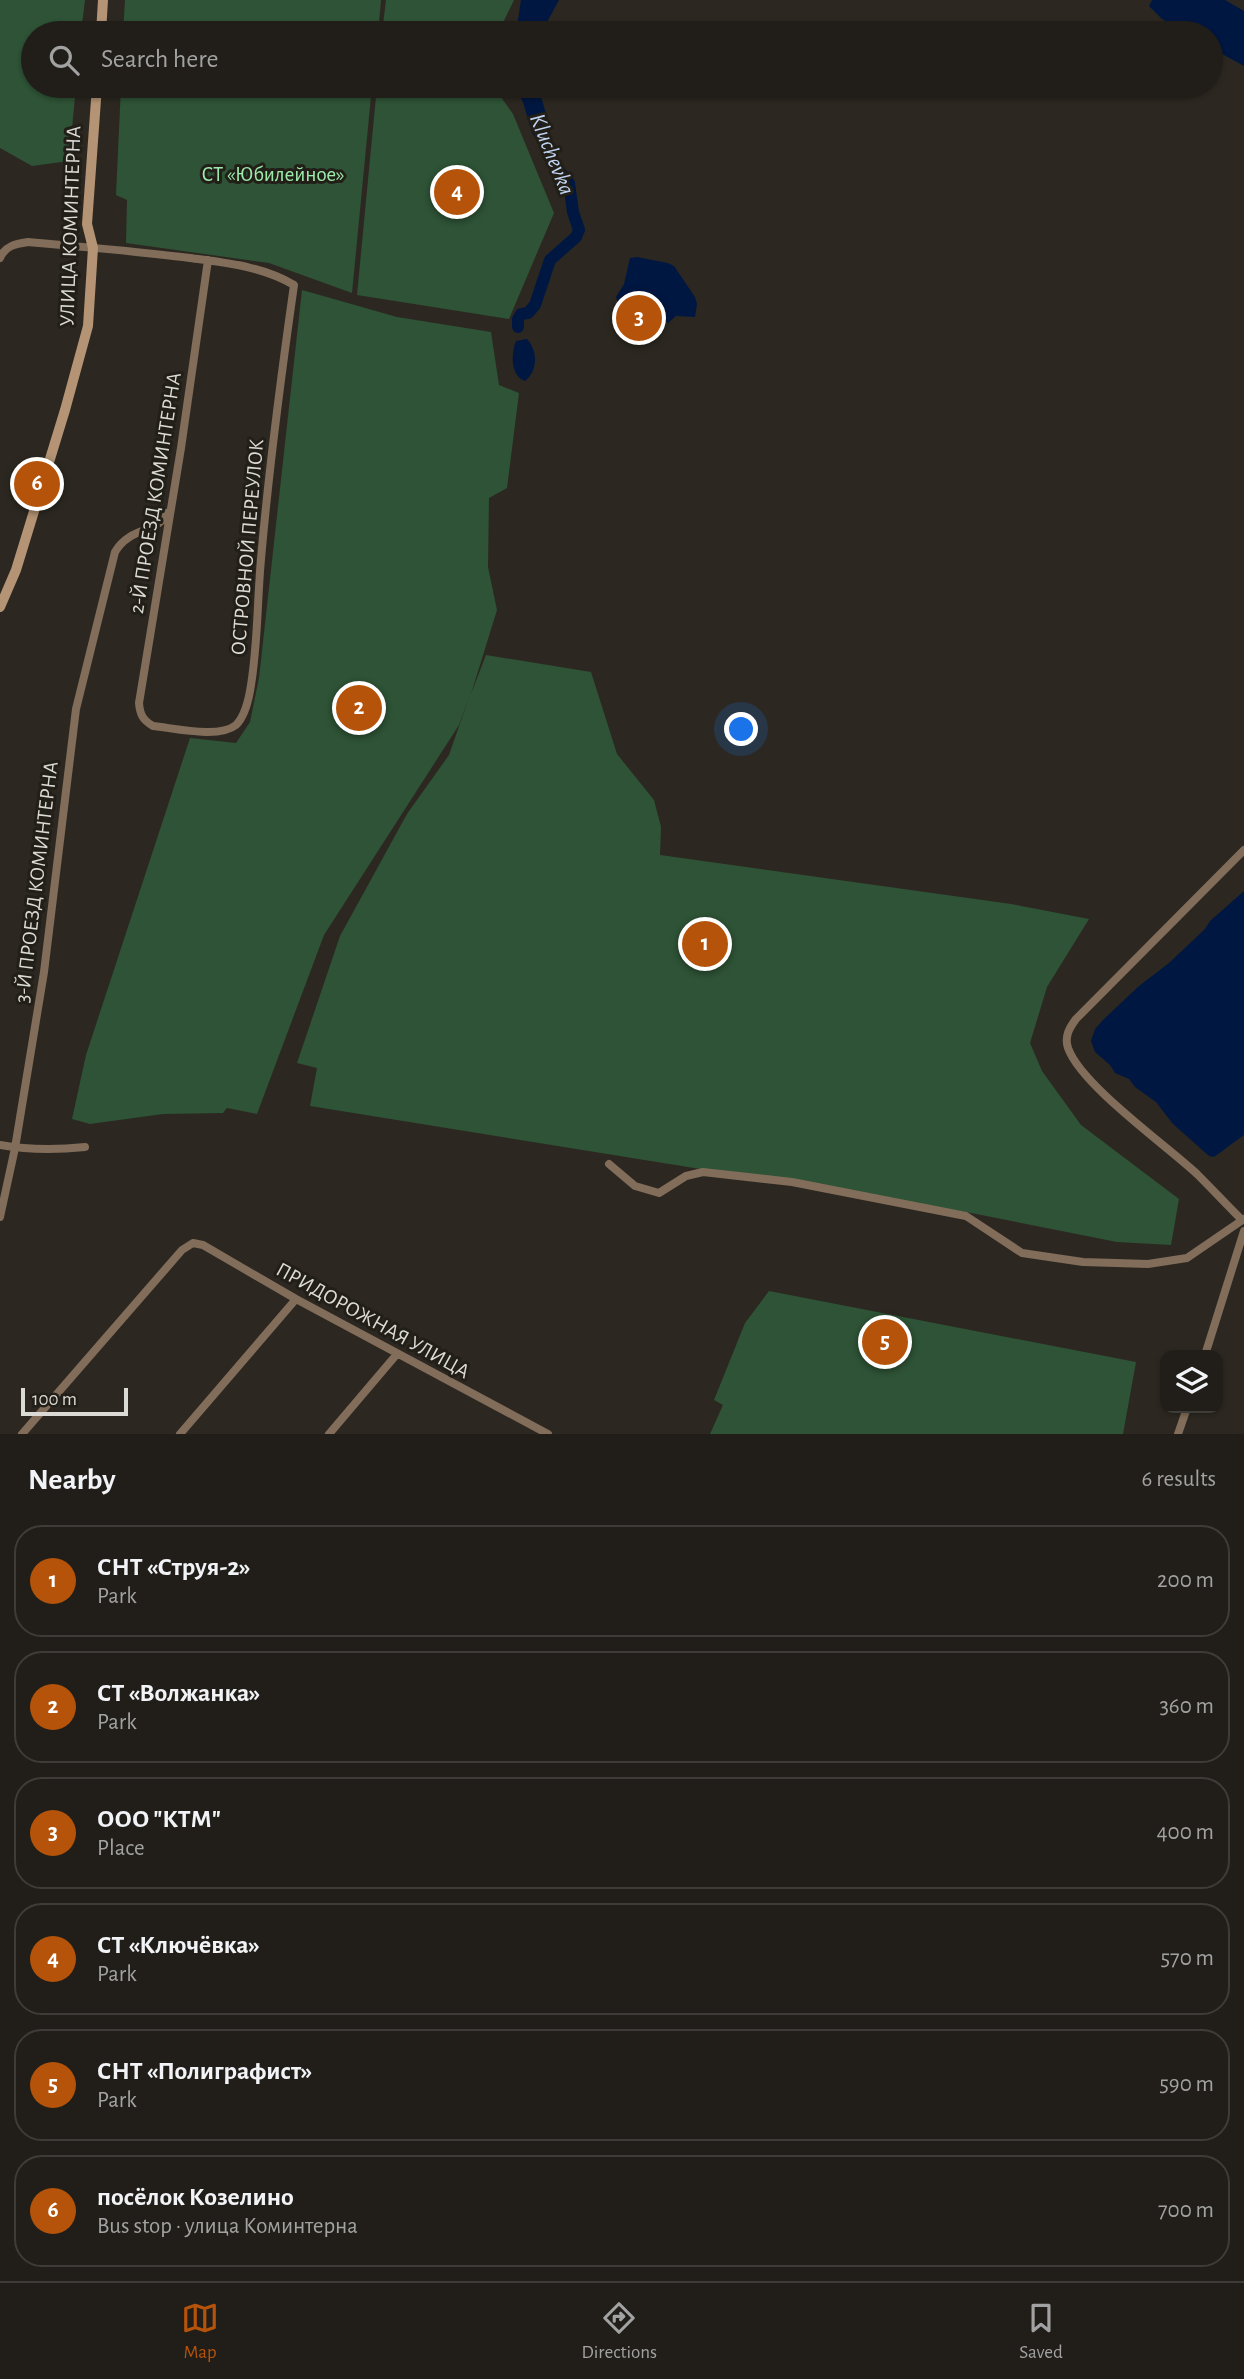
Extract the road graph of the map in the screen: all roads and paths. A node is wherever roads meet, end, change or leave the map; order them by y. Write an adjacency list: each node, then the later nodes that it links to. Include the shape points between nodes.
1 (103, 0): 2 (street)
2 (101, 21)
3 (96, 98): 4 (street, УЛИЦА КОМИНТЕРНА, via 87,224)
4 (93, 248): 5 (street, via 28,242 15,244); 6 (street); 8 (street, УЛИЦА КОМИНТЕРНА, via 88,326 16,570)
5 (0, 258)
6 (208, 260): 7 (street, 2-Й ПРОЕЗД КОМИНТЕРНА); 9 (street, ОСТРОВНОЙ ПЕРЕУЛОК, via 260,269 294,285 261,557 256,656 245,711 227,731)
7 (172, 501): 9 (street, 2-Й ПРОЕЗД КОМИНТЕРНА, via 139,703 140,713); 13 (street, 3-Й ПРОЕЗД КОМИНТЕРНА, via 164,520 121,541 115,552 76,709 44,972)
8 (0, 607)
9 (153, 726)
10 (1244, 850): 16 (street, via 1076,1019 1066,1040 1072,1058 1107,1097)
11 (0, 1145): 13 (street)
12 (85, 1147): 13 (street)
13 (15, 1148): 15 (street, 3-Й ПРОЕЗД КОМИНТЕРНА)
14 (609, 1164): 16 (street, via 635,1186 659,1193 686,1176 703,1172 792,1182 966,1216 1022,1253 1083,1262 1148,1264 1188,1258)
15 (0, 1217)
16 (1243, 1220)
17 (1244, 1231): 19 (street)
18 (296, 1299): 20 (street, ПРИДОРОЖНАЯ УЛИЦА); 22 (street, ПРИДОРОЖНАЯ УЛИЦА, via 193,1243 182,1250); 23 (street)
19 (1207, 1350)
20 (397, 1354): 24 (street); 25 (street, ПРИДОРОЖНАЯ УЛИЦА)
21 (1185, 1413): 26 (street)
22 (22, 1434)
23 (180, 1434)
24 (329, 1434)
25 (548, 1434)
26 (1178, 1434)

